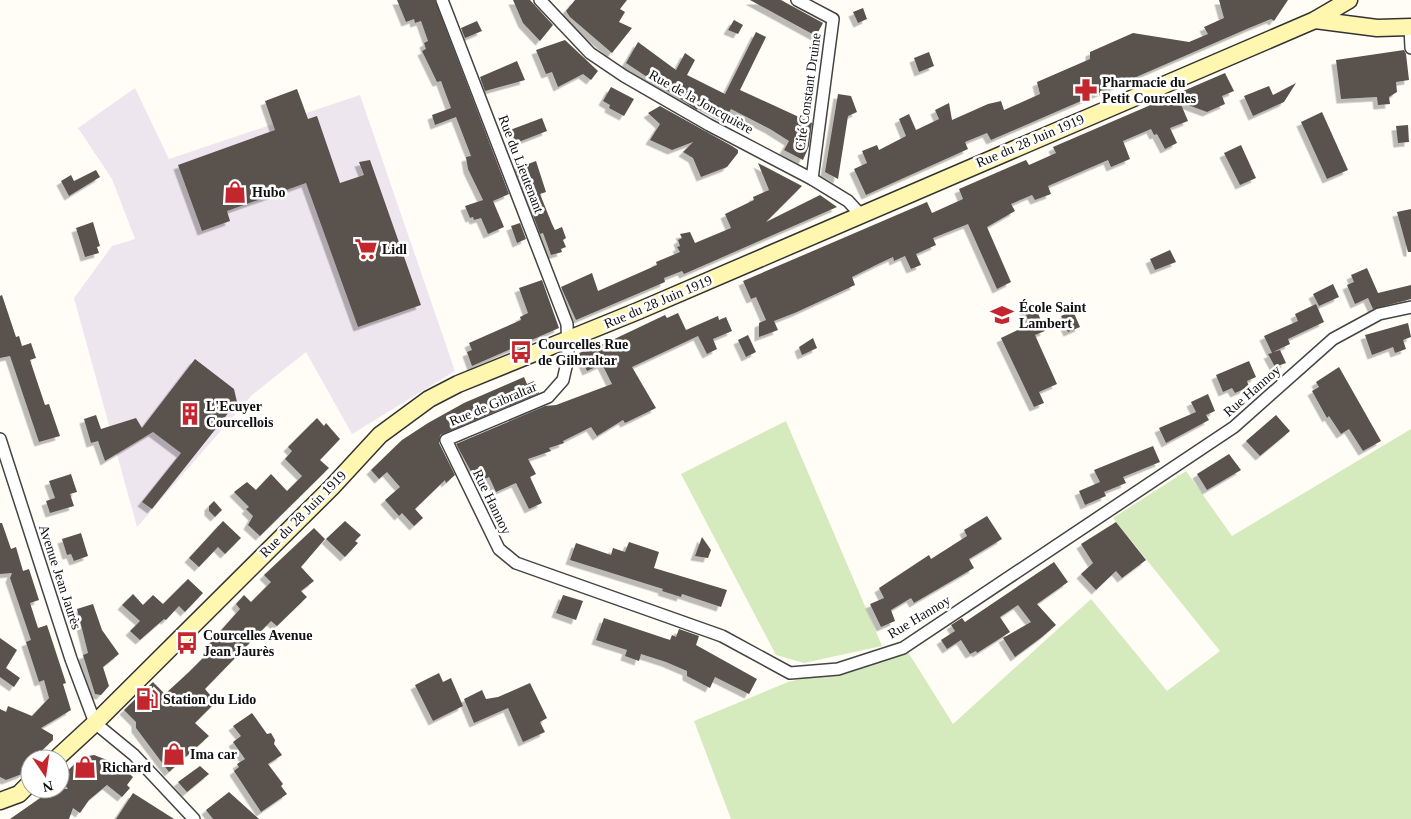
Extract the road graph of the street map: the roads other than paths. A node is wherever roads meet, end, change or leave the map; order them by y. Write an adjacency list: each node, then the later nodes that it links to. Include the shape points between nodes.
1 (442, 0): 11 (street, Rue du Lieutenant, via 567,324)
2 (540, 0): 8 (street, Rue de la Joncquière, via 590,53 624,76)
3 (797, 0): 8 (street, Cité Constant Druine, via 833,19)
4 (1349, 0): 5 (main road, Rue du 28 Juin 1919)
5 (1315, 20): 6 (main road, via 1377,28); 9 (main road, Rue du 28 Juin 1919)
6 (1411, 27): 7 (street)
7 (1411, 48)
8 (812, 179): 9 (street, Rue de la Joncquière, via 848,201)
9 (860, 214): 11 (main road, Rue du 28 Juin 1919)
10 (1411, 307): 13 (street, Rue Hannoy, via 1379,314 1333,339 1234,427 903,648 838,669 790,673 722,636 516,563 499,549)
11 (568, 339): 13 (street, Rue de Gibraltar, via 563,380 548,397); 14 (main road, Rue du 28 Juin 1919, via 443,391 380,435)
12 (0, 439): 14 (street, Avenue Jean Jaurès)
13 (446, 440)
14 (95, 723): 15 (main road, Rue du 28 Juin 1919); 18 (street, via 134,755)
15 (67, 749)
16 (20, 793): 17 (main road)
17 (0, 801)
18 (194, 819)

